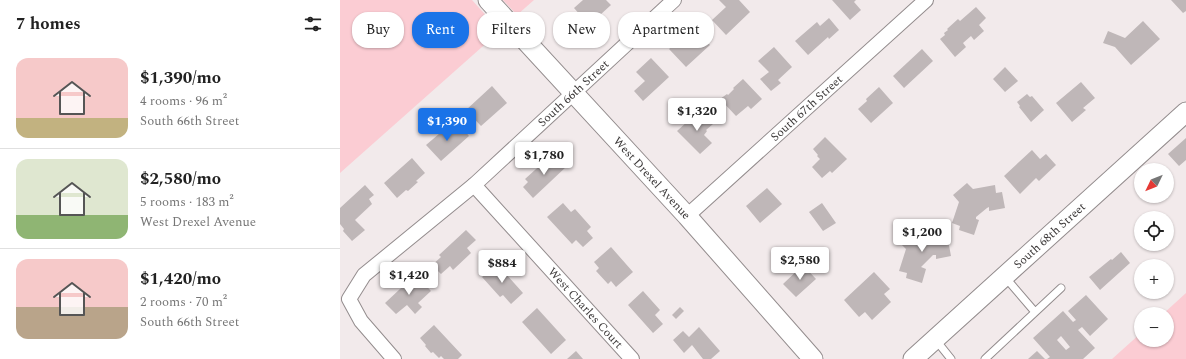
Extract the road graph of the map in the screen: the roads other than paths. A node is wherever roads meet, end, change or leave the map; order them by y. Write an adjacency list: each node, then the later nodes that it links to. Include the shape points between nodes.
1 (488, 0): 4 (street, West Drexel Avenue)
2 (674, 0): 4 (street, South 66th Street)
3 (926, 0): 7 (street, South 67th Street)
4 (574, 92): 6 (street, South 66th Street); 7 (street, West Drexel Avenue)
5 (1186, 112): 8 (street, South 68th Street)
6 (474, 185): 12 (street, South 66th Street, via 364,275 349,299 361,321); 13 (street, West Charles Court)
7 (687, 216): 14 (street, West Drexel Avenue)
8 (1005, 276): 10 (lane); 11 (street, South 68th Street)
9 (1061, 288): 10 (lane)
10 (1035, 312): 17 (lane)
11 (935, 339): 15 (street, South 68th Street); 16 (lane)
12 (394, 359)
13 (632, 359)
14 (813, 359)
15 (913, 359)
16 (951, 359)
17 (985, 359)

